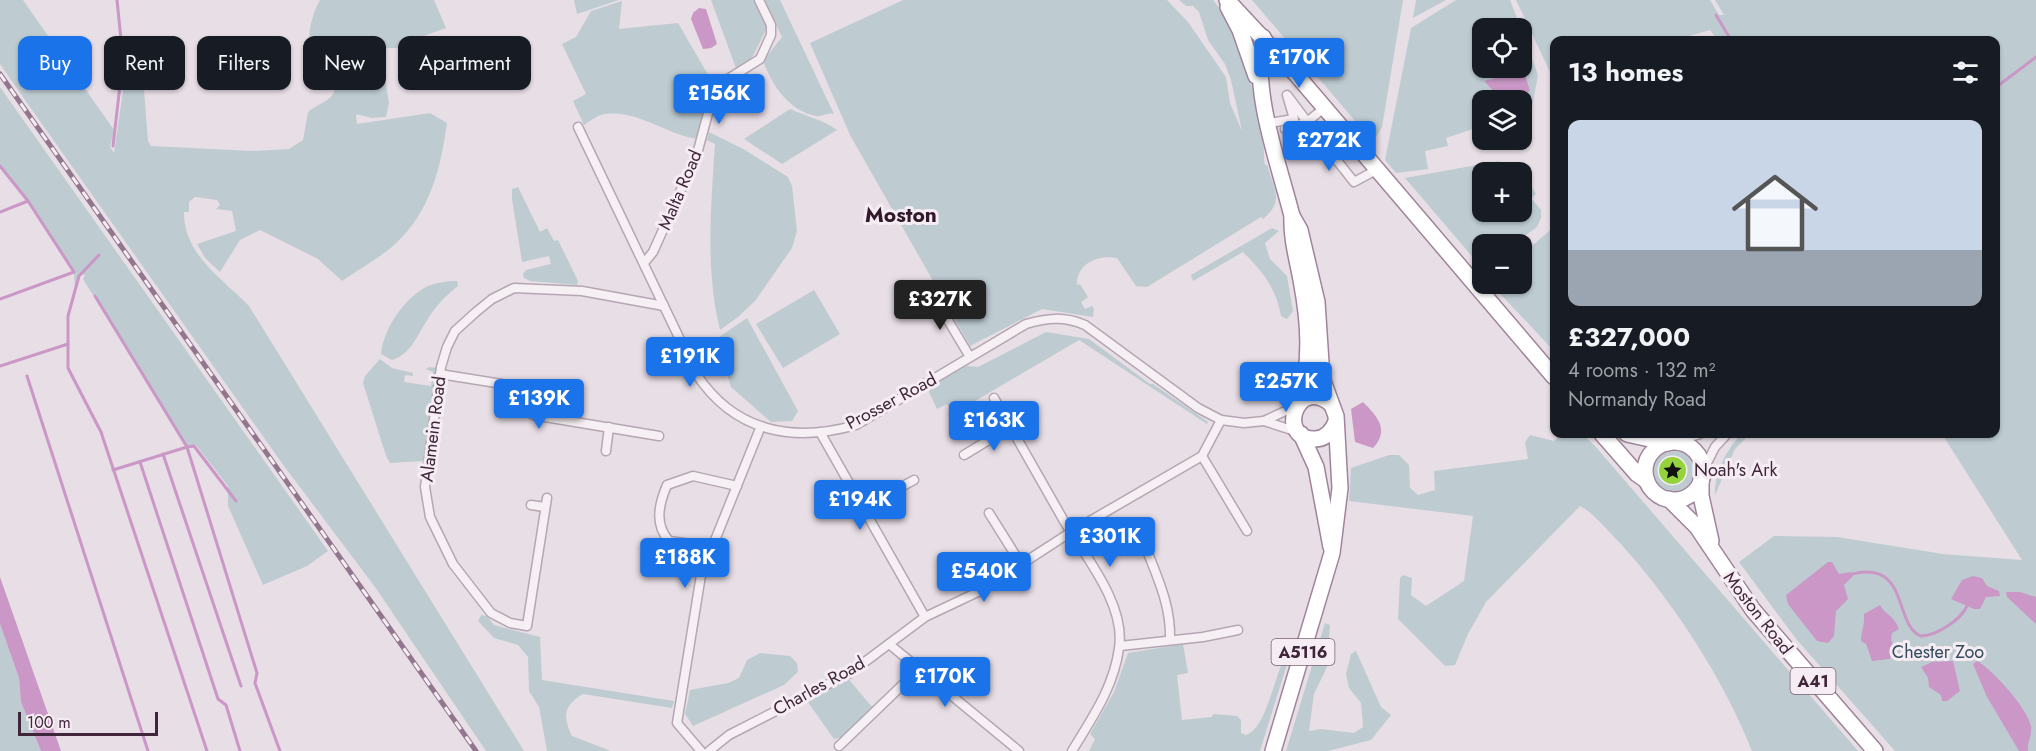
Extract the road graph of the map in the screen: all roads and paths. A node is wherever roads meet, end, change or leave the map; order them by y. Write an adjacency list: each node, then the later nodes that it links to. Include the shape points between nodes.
1 (759, 0): 14 (street, Malta Road, via 771,35 760,58 720,84 713,95 697,154 653,252)
2 (1225, 0): 3 (highway); 4 (highway, via 1240,30)
3 (1263, 37): 4 (highway, A5116); 5 (highway)
4 (1265, 105): 7 (highway, A5116)
5 (1324, 108): 6 (street); 9 (highway)
6 (1307, 122): 7 (street, via 1287,95 1294,119); 10 (street); 11 (street)
7 (1269, 123): 13 (highway, A5116)
8 (578, 127): 14 (street, Prosser Road)
9 (1342, 128): 11 (street); 12 (highway)
10 (1286, 129)
11 (1324, 144): 12 (street, via 1354,182)
12 (1378, 169): 18 (highway)
13 (1292, 216): 21 (highway, A5116, via 1291,233 1308,330 1307,366); 22 (highway, A5116, via 1300,230 1314,287 1321,331 1322,378)
14 (644, 263): 16 (street, Prosser Road)
15 (931, 292): 17 (street)
16 (664, 306): 19 (street, Alamein Road, via 582,291 514,288 492,299 455,331); 26 (street, Prosser Road, via 710,394 726,410)
17 (970, 357): 23 (street, Prosser Road, via 1026,324 1042,319 1072,319); 29 (street, Prosser Road, via 856,424)
18 (1550, 372)
19 (440, 374): 27 (street, via 515,386 533,416); 45 (street, Alamein Road, via 424,487 430,517 453,564 491,613 527,626 546,503)
20 (994, 398): 28 (street)
21 (1298, 404): 22 (highway, via 1319,397); 24 (street, Prosser Road); 30 (highway, A5116, via 1293,416)
22 (1331, 404): 25 (highway, A5116)
23 (1221, 420): 24 (street, Prosser Road); 39 (street)
24 (1264, 421): 30 (street, Prosser Road)
25 (1336, 422): 30 (highway, via 1322,438 1314,440); 52 (highway, A5116, via 1340,488)
26 (761, 426): 29 (street, Prosser Road, via 782,432); 43 (street)
27 (609, 427): 31 (street); 37 (street)
28 (1011, 427): 38 (street); 49 (street)
29 (820, 432): 46 (street)
30 (1300, 434): 52 (highway, A5116, via 1316,466)
31 (659, 436)
32 (1606, 438): 42 (highway)
33 (1649, 438): 36 (highway)
34 (1686, 438): 36 (street)
35 (1723, 438): 40 (street)
36 (1671, 442): 40 (highway, via 1697,453); 42 (highway, via 1657,448 1648,459)
37 (606, 451)
38 (964, 455)
39 (1202, 456): 48 (street); 49 (street, Charles Road)
40 (1702, 476): 44 (highway, via 1688,495); 53 (highway, Moston Road / A41, via 1701,496)
41 (914, 480): 46 (street)
42 (1647, 481): 44 (highway, via 1655,492)
43 (737, 486): 50 (street); 50 (street, via 693,476 667,484 661,498 659,526 669,541)
44 (1669, 499): 53 (highway, Moston Road / A41, via 1689,517)
45 (531, 505)
46 (862, 508): 55 (street)
47 (989, 513): 54 (street)
48 (1247, 531)
49 (1071, 532): 54 (street, Charles Road); 59 (street, via 1100,578 1114,611)
50 (713, 547): 62 (street, via 701,575 677,723)
51 (1146, 548): 57 (street, via 1166,596 1171,617)
52 (1332, 553): 66 (highway, A5116)
53 (1715, 555): 67 (highway, Moston Road / A41, via 1753,610)
54 (1021, 564): 55 (street, Charles Road, via 980,591)
55 (925, 616): 58 (street, Charles Road)
56 (1238, 630): 57 (street, via 1203,638)
57 (1170, 639): 59 (street)
58 (889, 644): 60 (street); 63 (street, Charles Road, via 850,674 729,735)
59 (1120, 646): 65 (street, via 1108,688)
60 (919, 669): 61 (street); 64 (street)
61 (839, 746)
62 (701, 751)
63 (709, 751)
64 (1019, 751)
65 (1072, 751)
66 (1273, 751)
67 (1875, 751)

